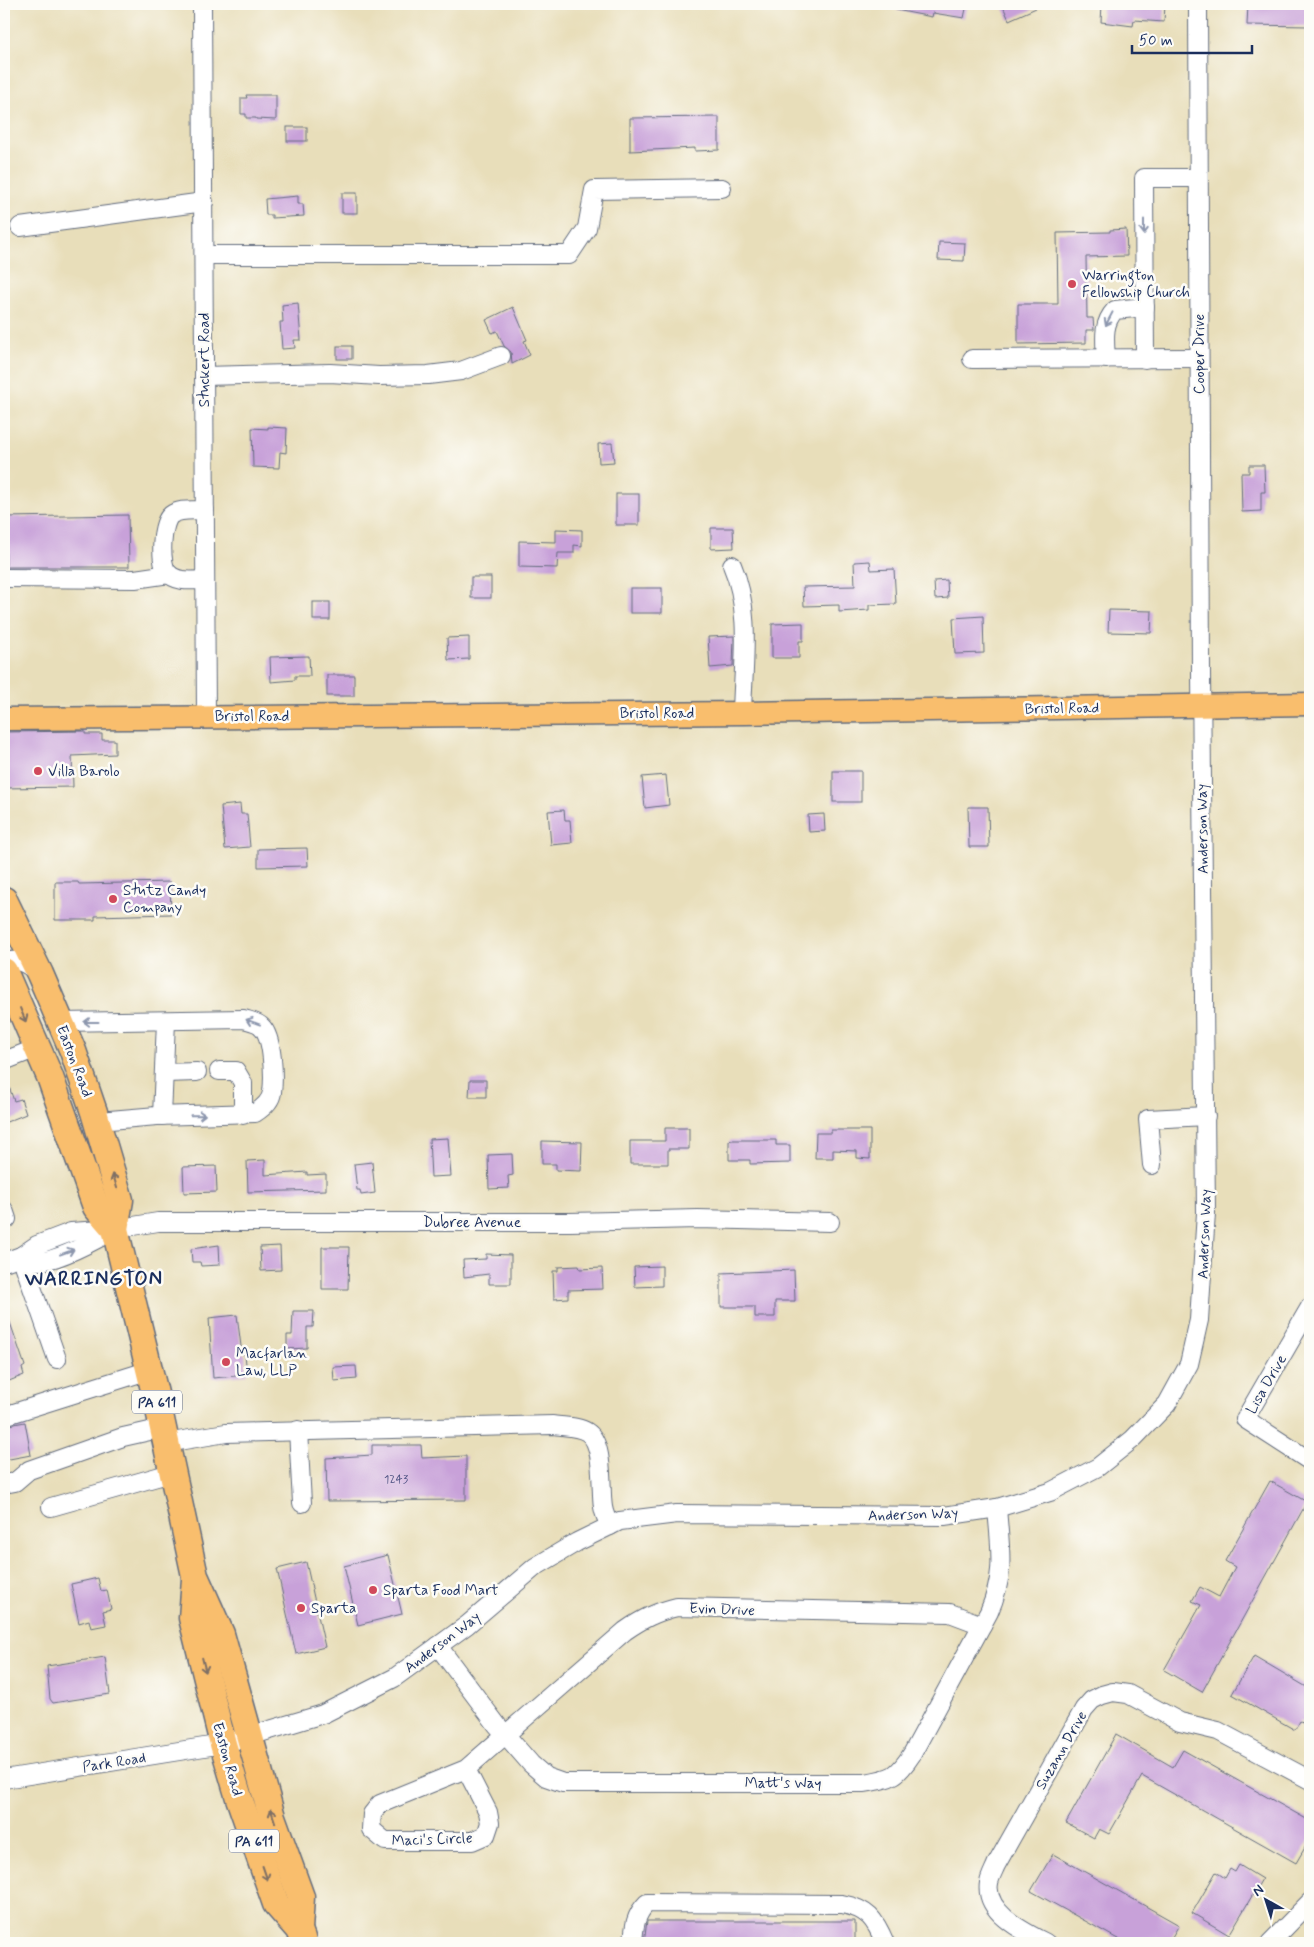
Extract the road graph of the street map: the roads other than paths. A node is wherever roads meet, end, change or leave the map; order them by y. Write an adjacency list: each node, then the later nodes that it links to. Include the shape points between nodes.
1 (202, 4): 5 (street, Stuckert Road)
2 (1198, 4): 3 (street, Cooper Drive)
3 (1198, 178): 8 (street, one-way to 8, via 1144,178); 10 (street, Cooper Drive)
4 (722, 188): 7 (street, via 594,190 587,228 570,255)
5 (204, 202): 6 (street); 7 (street, Stuckert Road)
6 (20, 227)
7 (204, 255): 14 (street, Stuckert Road)
8 (1145, 307): 12 (street, one-way to 12, via 1114,310 1105,326); 13 (street)
9 (501, 356): 14 (street, via 461,371 428,375)
10 (1199, 358): 13 (street); 21 (street, Cooper Drive)
11 (972, 359): 12 (street)
12 (1106, 359): 13 (street)
13 (1145, 359)
14 (204, 376): 15 (street, Stuckert Road)
15 (205, 510): 17 (street, via 182,510 165,522 162,563); 19 (street, Stuckert Road)
16 (732, 565): 22 (street, via 741,586 744,634)
17 (169, 574): 18 (street, via 136,580); 19 (street, via 181,580)
18 (4, 578)
19 (205, 580): 23 (street, Stuckert Road)
20 (1310, 704): 21 (main road, Bristol Road)
21 (1201, 705): 22 (main road, Bristol Road); 38 (street, Anderson Way)
22 (742, 713): 23 (main road, Bristol Road)
23 (206, 716): 24 (main road, Bristol Road)
24 (4, 719)
25 (4, 900): 28 (highway, Easton Road / PA 611)
26 (4, 962): 28 (street, via 15,959)
27 (4, 971): 31 (highway, Easton Road / PA 611, one-way to 31)
28 (40, 974): 30 (highway, Easton Road / PA 611)
29 (166, 1021): 30 (street, one-way to 30); 34 (street); 36 (street, one-way to 29, via 262,1109 272,1093 271,1048 261,1025 244,1019)
30 (60, 1022): 39 (highway, Easton Road / PA 611)
31 (37, 1048): 32 (street); 44 (highway, Easton Road / PA 611, via 96,1207)
32 (4, 1060)
33 (219, 1071): 36 (street, via 236,1071 243,1083)
34 (164, 1072): 35 (street); 37 (street)
35 (197, 1072)
36 (243, 1115): 37 (street, one-way to 36)
37 (162, 1116): 39 (street)
38 (1206, 1116): 40 (street, via 1148,1119); 58 (street, Anderson Way, via 1206,1212 1200,1320 1189,1364 1167,1404 1133,1439 1098,1467 1050,1492)
39 (98, 1122): 44 (highway, Easton Road / PA 611, one-way to 39, via 120,1200)
40 (1152, 1165)
41 (4, 1210): 42 (street, via 7,1219)
42 (4, 1220)
43 (830, 1222): 44 (street, Dubree Avenue, via 698,1219 158,1222)
44 (115, 1229): 45 (street, Dubree Avenue, via 79,1248 43,1261); 49 (highway, Easton Road / PA 611)
45 (21, 1256): 46 (street); 48 (street)
46 (4, 1262)
47 (1310, 1307): 53 (street, Lisa Drive, via 1245,1419)
48 (57, 1358)
49 (150, 1370): 50 (street); 52 (highway, Easton Road / PA 611)
50 (4, 1416)
51 (298, 1430): 52 (street); 56 (street); 59 (street, via 553,1425 587,1432 594,1439 598,1451 603,1509)
52 (165, 1436): 54 (highway, Easton Road / PA 611); 55 (street, via 123,1437 29,1470 15,1482)
53 (1310, 1461)
54 (171, 1473): 57 (street); 60 (highway, Easton Road / PA 611)
55 (4, 1484)
56 (302, 1503)
57 (51, 1507)
58 (997, 1508): 59 (street, Anderson Way, via 944,1516 677,1514 620,1521); 61 (street, Matt's Way, via 1002,1563 999,1589)
59 (610, 1526): 62 (street, Anderson Way, via 535,1567)
60 (195, 1576): 64 (highway, Easton Road / PA 611, via 222,1634); 65 (highway, Easton Road / PA 611, one-way to 65, via 192,1618)
61 (982, 1625): 63 (street, Evin Drive, via 950,1613 677,1608 658,1611 625,1631); 63 (street, Matt's Way, via 901,1772 887,1779 865,1783 563,1783 546,1777)
62 (438, 1646): 63 (street, Matt's Way); 64 (street, Anderson Way, via 394,1678 324,1714)
63 (505, 1735): 66 (street, Maci's Circle)
64 (249, 1737): 65 (street, Anderson Way); 70 (highway, Easton Road / PA 611, one-way to 64, via 301,1897 272,1817)
65 (223, 1744): 67 (street, Park Road); 70 (highway, Easton Road / PA 611, one-way to 70, via 276,1904)
66 (466, 1769): 66 (street, Maci's Circle, via 488,1812 490,1823 486,1835 472,1841 391,1842 378,1837 371,1828 372,1814 380,1804)
67 (4, 1779)
68 (1310, 1780): 73 (street, Suzann Drive, via 1235,1739 1218,1731 1180,1722 1128,1694 1114,1692 1092,1700 996,1865 989,1884 998,1912)
69 (1310, 1902): 74 (street)
70 (302, 1936)
71 (633, 1943): 72 (street, via 634,1923 647,1903 676,1903 842,1904 861,1908 879,1928)
72 (885, 1943)
73 (1046, 1943)
74 (1270, 1943)

